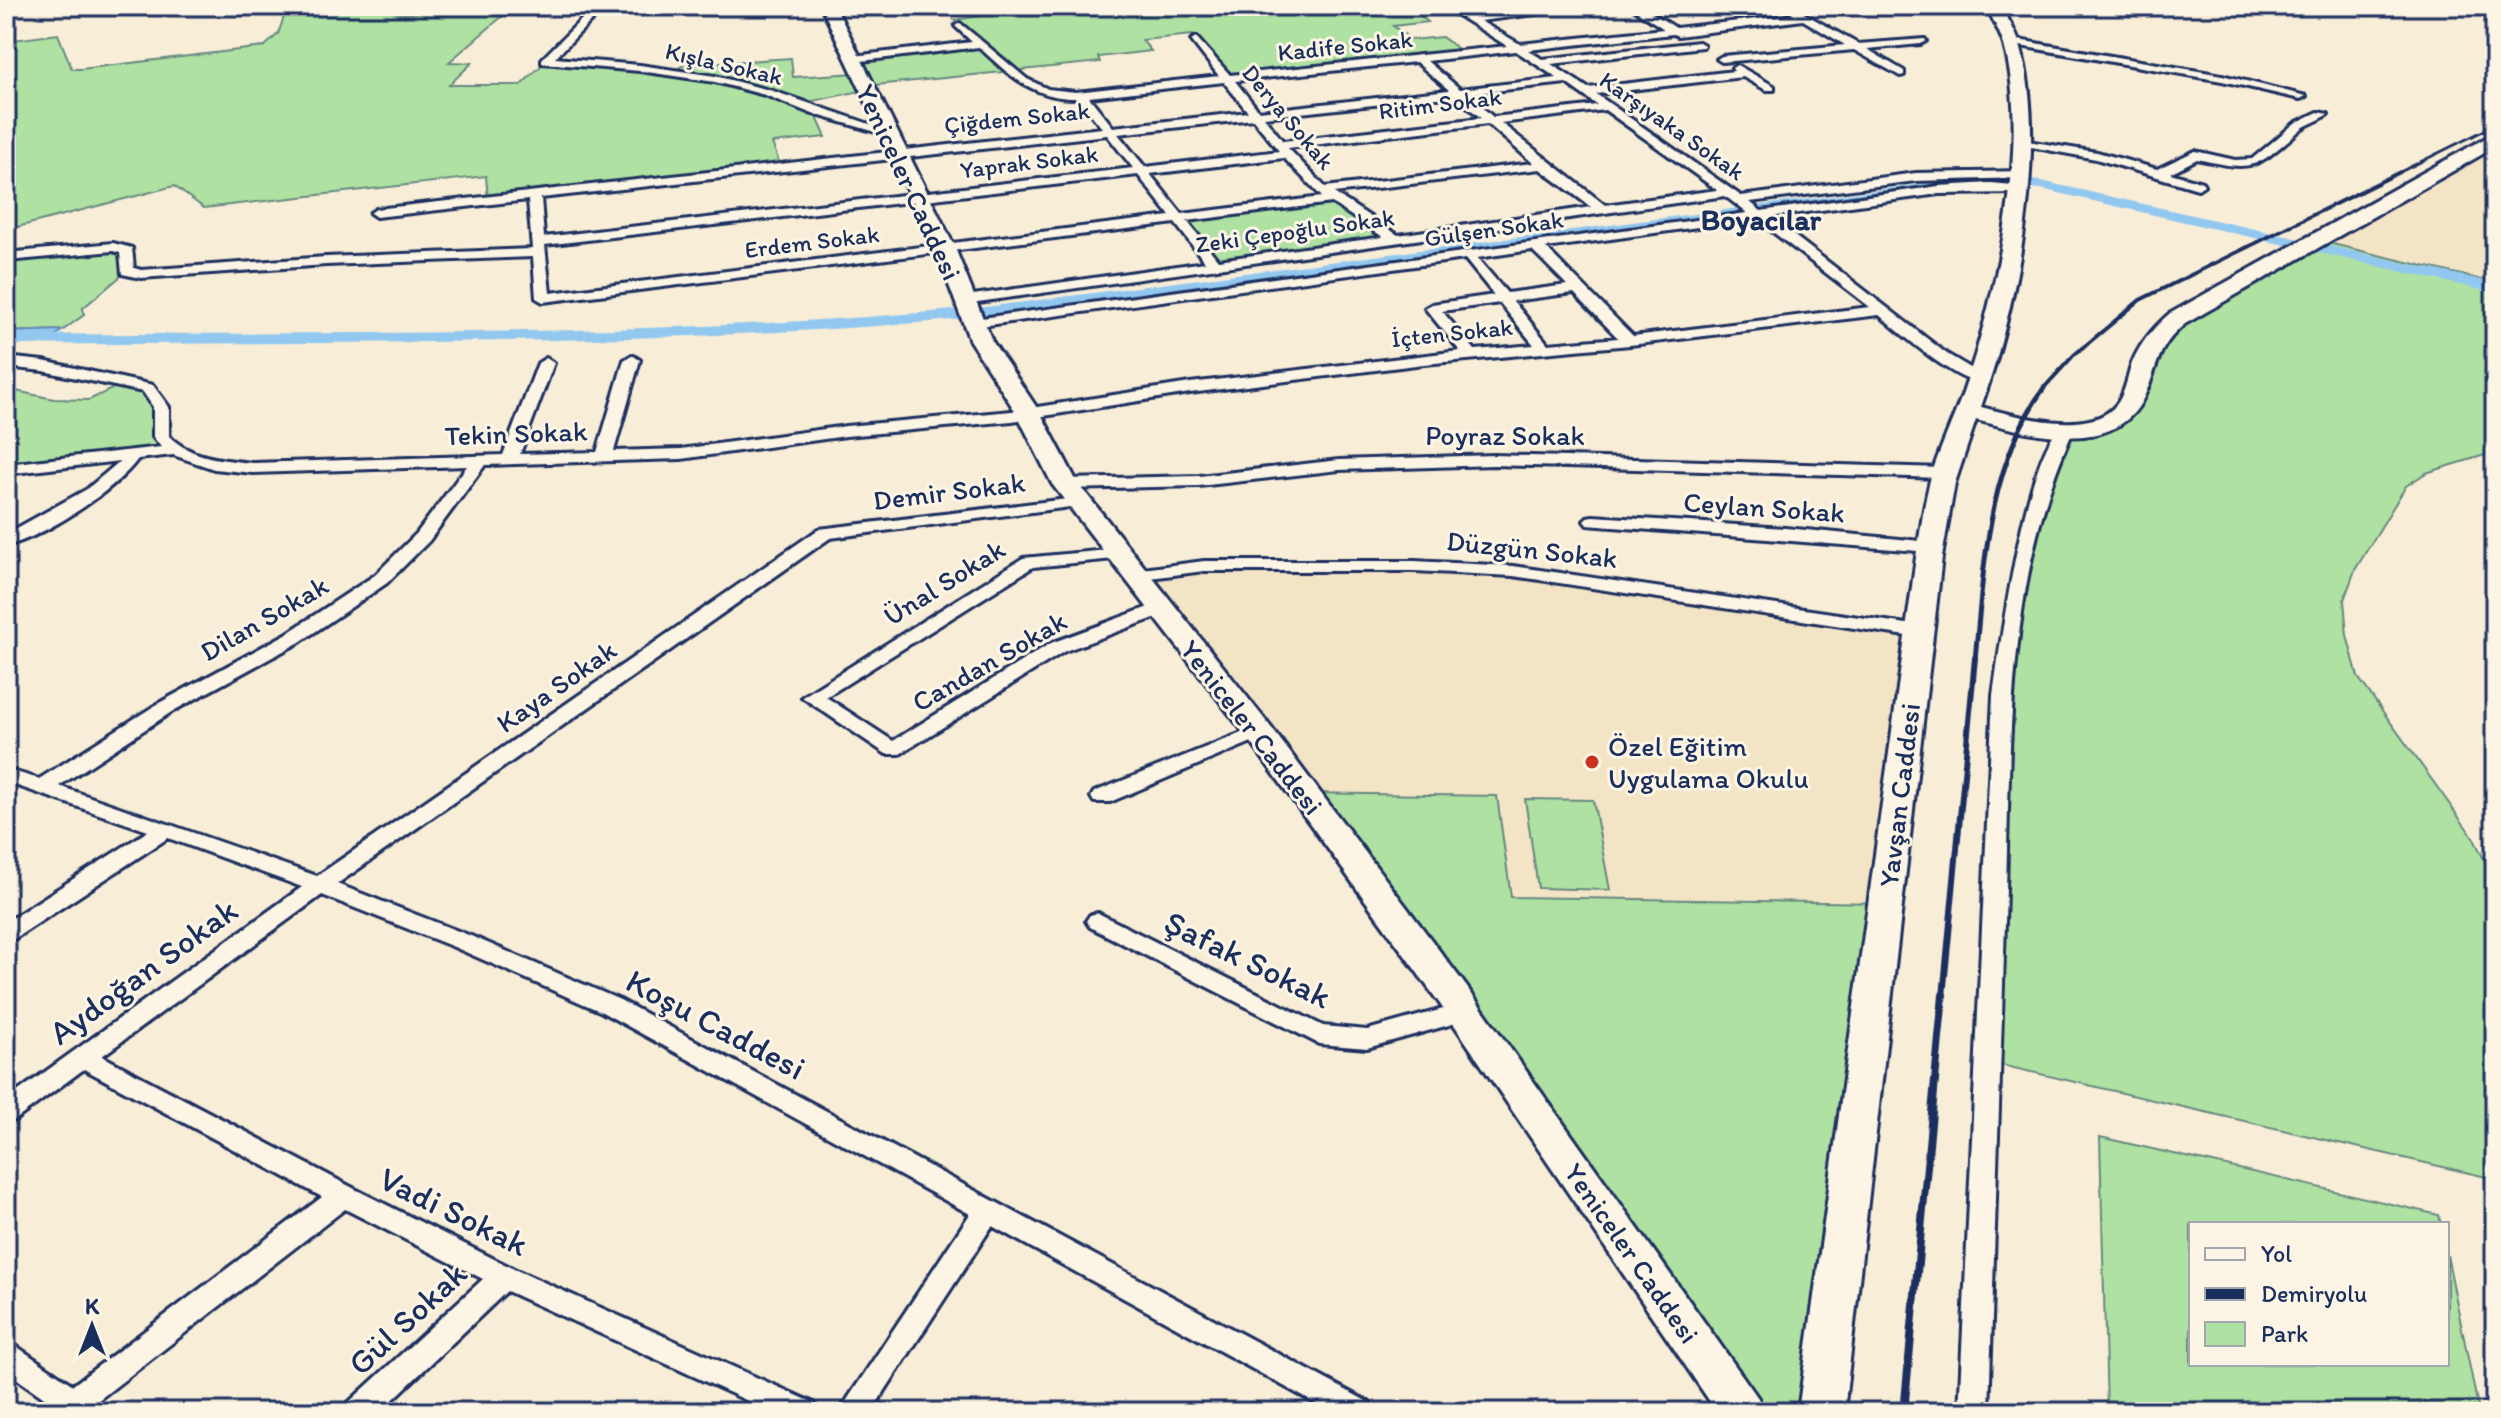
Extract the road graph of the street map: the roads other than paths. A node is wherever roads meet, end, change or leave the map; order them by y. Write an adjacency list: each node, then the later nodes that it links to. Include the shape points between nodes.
1 (596, 6): 37 (street, Kışla Sokak, via 546,61 715,79)
2 (828, 6): 20 (street, Yeniceler Caddesi)
3 (1448, 6): 9 (street, Karşıyaka Sokak)
4 (1593, 6): 9 (street)
5 (1634, 6): 11 (street)
6 (1786, 6): 8 (street)
7 (1994, 6): 14 (street, Yavşan Caddesi)
8 (1804, 17): 11 (street, Kadife Sokak); 18 (street)
9 (1470, 19): 17 (street, Karşıyaka Sokak)
10 (960, 26): 15 (street, Kadife Sokak)
11 (1675, 31): 16 (street); 17 (street, Kadife Sokak)
12 (1196, 40): 25 (street, Derya Sokak)
13 (1921, 41): 18 (street)
14 (2012, 42): 31 (street); 39 (street, Yavşan Caddesi)
15 (981, 44): 20 (street); 30 (street, Kadife Sokak, via 1033,89)
16 (1699, 45): 21 (street); 22 (street)
17 (1516, 47): 19 (street, Kadife Sokak); 22 (street, Karşıyaka Sokak)
18 (1855, 47): 21 (street); 24 (street)
19 (1418, 58): 25 (street, Kadife Sokak); 28 (street)
20 (853, 59): 37 (street, Yeniceler Caddesi)
21 (1722, 59): 23 (street)
22 (1540, 62): 26 (street, Karşıyaka Sokak)
23 (1746, 73): 27 (street); 29 (street)
24 (1900, 73)
25 (1227, 78): 30 (street, Kadife Sokak); 33 (street, Derya Sokak)
26 (1567, 80): 28 (street, Çiğdem Sokak); 29 (street, Karşıyaka Sokak)
27 (1770, 88)
28 (1458, 92): 33 (street, Çiğdem Sokak); 35 (street)
29 (1584, 92): 32 (street, Karşıyaka Sokak)
30 (1081, 94): 36 (street)
31 (2300, 96)
32 (1605, 107): 35 (street, Ritim Sokak); 50 (street, Karşıyaka Sokak)
33 (1255, 114): 36 (street, Çiğdem Sokak); 40 (street, Derya Sokak)
34 (2322, 114): 44 (street, via 2299,125 2255,162 2235,164 2195,155)
35 (1491, 120): 40 (street, Ritim Sokak); 42 (street)
36 (1111, 130): 41 (street, Çiğdem Sokak); 43 (street)
37 (887, 132): 41 (street, Yeniceler Caddesi)
38 (2495, 140): 74 (street, via 2163,330 2146,351 2132,397 2119,417)
39 (2021, 144): 44 (street, via 2088,154); 45 (street, Yavşan Caddesi)
40 (1284, 150): 43 (street, Yaprak Sokak); 48 (street, Derya Sokak)
41 (898, 154): 47 (street, Çiğdem Sokak); 49 (street, Yeniceler Caddesi)
42 (1543, 165): 48 (street, Erdem Sokak); 51 (street)
43 (1142, 171): 49 (street, Yaprak Sokak); 53 (street)
44 (2158, 174): 46 (street)
45 (2021, 183): 50 (street, Gülşen Sokak); 50 (street, Zeki Çepoğlu Sokak, via 1916,177); 71 (street, Yavşan Caddesi)
46 (2198, 185)
47 (534, 195): 52 (street, Çiğdem Sokak); 56 (street, Erdem Sokak)
48 (1327, 195): 53 (street, Erdem Sokak); 54 (street, Derya Sokak)
49 (920, 197): 56 (street, Yaprak Sokak); 57 (street, Yeniceler Caddesi)
50 (1746, 205): 51 (street, Zeki Çepoğlu Sokak); 55 (street, Gülşen Sokak); 63 (street, Karşıyaka Sokak)
51 (1603, 210): 54 (street, Zeki Çepoğlu Sokak)
52 (376, 213)
53 (1179, 218): 57 (street, Erdem Sokak); 60 (street)
54 (1396, 239): 60 (street, Zeki Çepoğlu Sokak)
55 (1536, 246): 58 (street, Gülşen Sokak); 61 (street)
56 (539, 247): 57 (street, Erdem Sokak, via 543,298); 59 (street, Yaprak Sokak, via 141,274 127,271 127,251 118,247)
57 (945, 248): 64 (street, Yeniceler Caddesi)
58 (1468, 255): 62 (street); 64 (street, Gülşen Sokak)
59 (8, 257)
60 (1215, 265): 64 (street, Zeki Çepoğlu Sokak)
61 (1578, 288): 62 (street); 65 (street)
62 (1503, 298): 66 (street); 67 (street, via 1432,308)
63 (1882, 310): 65 (street, İçten Sokak); 71 (street, Karşıyaka Sokak)
64 (969, 312): 73 (street, Yeniceler Caddesi, via 981,341)
65 (1630, 341): 66 (street, İçten Sokak)
66 (1544, 348): 67 (street, İçten Sokak)
67 (1471, 355): 73 (street, İçten Sokak, via 1190,388)
68 (632, 360): 77 (street)
69 (6, 362): 75 (street, via 148,388 161,407 161,437)
70 (546, 363): 78 (street)
71 (1979, 379): 72 (street, Yavşan Caddesi)
72 (1969, 411): 74 (street); 81 (street, Yavşan Caddesi)
73 (1029, 414): 77 (street, Tekin Sokak, via 846,431 681,454); 82 (street, Yeniceler Caddesi)
74 (2066, 429): 113 (street, via 2044,480 2028,544 2003,696)
75 (174, 450): 76 (street, Tekin Sokak); 79 (street, Tekin Sokak, via 214,464 253,468)
76 (133, 455): 80 (street, Tekin Sokak); 85 (street, via 86,495)
77 (604, 456): 78 (street, Tekin Sokak)
78 (510, 458): 79 (street, Tekin Sokak)
79 (481, 459): 93 (street, Dilan Sokak, via 423,537 381,579)
80 (6, 469)
81 (1945, 473): 82 (street, Poyraz Sokak, via 1494,460 1339,465); 86 (street, Yavşan Caddesi)
82 (1072, 492): 84 (street, Demir Sokak); 87 (street, Yeniceler Caddesi)
83 (1593, 521): 86 (street, Ceylan Sokak)
84 (825, 533): 96 (street, Kaya Sokak)
85 (6, 541)
86 (1931, 547): 89 (street, Yavşan Caddesi)
87 (1126, 564): 88 (street, Yeniceler Caddesi); 89 (street, Düzgün Sokak, via 1513,571); 91 (street, Ünal Sokak, via 1029,562 812,697)
88 (1161, 609): 90 (street, Yeniceler Caddesi); 91 (street, Candan Sokak, via 1058,647)
89 (1920, 632): 112 (street, Yavşan Caddesi)
90 (1259, 732): 94 (street); 99 (street, Yeniceler Caddesi)
91 (893, 750)
92 (6, 775): 93 (street, Koşu Caddesi)
93 (42, 787): 95 (street, Koşu Caddesi)
94 (1102, 797)
95 (166, 829): 96 (street, Koşu Caddesi); 98 (street)
96 (320, 885): 100 (street, Aydoğan Sokak); 103 (street, Koşu Caddesi, via 510,959 611,1006)
97 (1098, 921): 99 (street, Şafak Sokak, via 1319,1035 1367,1039)
98 (6, 933)
99 (1465, 1012): 111 (street, Yeniceler Caddesi)
100 (82, 1057): 101 (street, Aydoğan Sokak); 102 (street, Vadi Sokak)
101 (6, 1113)
102 (343, 1196): 104 (street, Vadi Sokak); 106 (street)
103 (988, 1209): 109 (street); 110 (street, Koşu Caddesi)
104 (504, 1277): 107 (street, Vadi Sokak); 108 (street, Gül Sokak)
105 (6, 1355): 106 (street)
106 (66, 1407)
107 (789, 1409)
108 (359, 1412)
109 (854, 1412)
110 (1359, 1412)
111 (1742, 1412)
112 (1821, 1412)
113 (1974, 1412)

